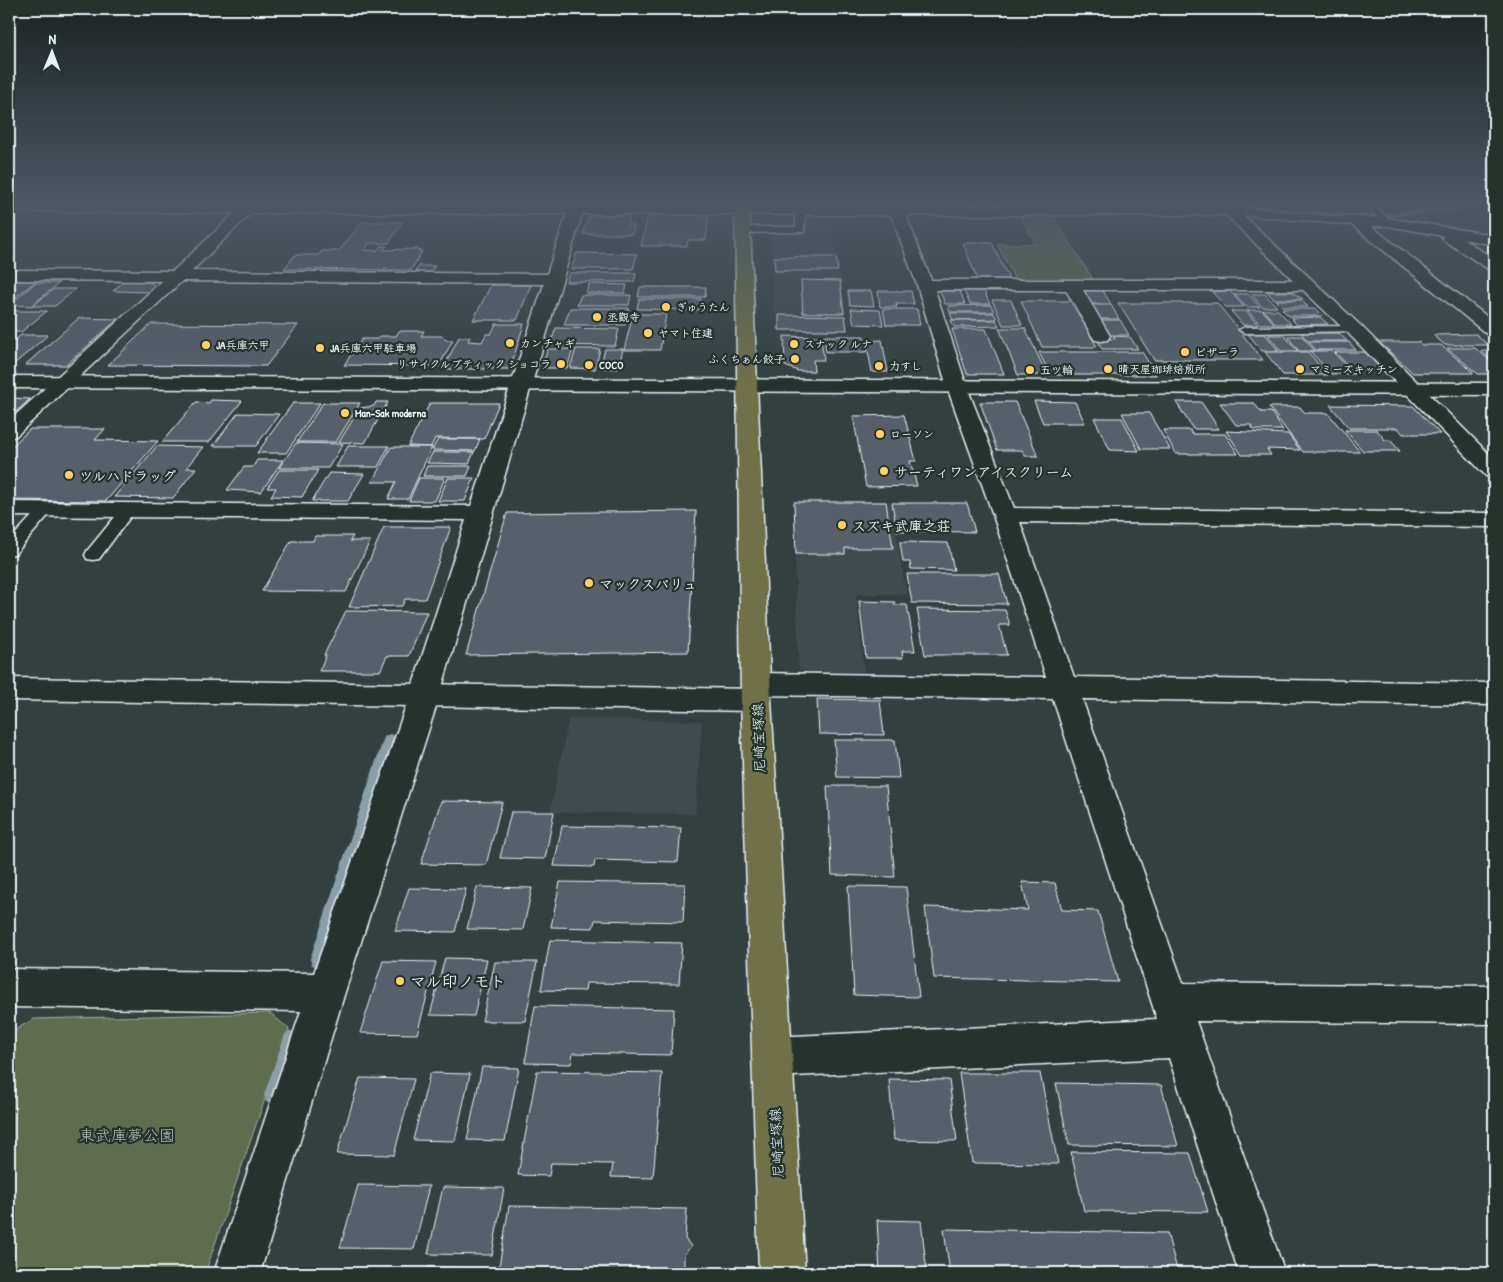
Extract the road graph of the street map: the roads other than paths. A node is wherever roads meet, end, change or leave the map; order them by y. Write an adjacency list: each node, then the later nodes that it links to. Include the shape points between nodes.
1 (192, 263): 8 (street)
2 (559, 263): 9 (street)
3 (744, 263): 20 (main road, 尼崎宝塚線)
4 (917, 263): 10 (street)
5 (1289, 263): 12 (street)
6 (1408, 263): 15 (street)
7 (9, 275): 8 (street)
8 (179, 276): 9 (street); 18 (street)
9 (554, 279): 19 (street)
10 (925, 285): 11 (street); 21 (street)
11 (1072, 285): 12 (street); 16 (street)
12 (1309, 285): 13 (street)
13 (1354, 329): 14 (lane); 22 (street)
14 (1245, 330)
15 (1494, 331)
16 (1101, 336)
17 (9, 382): 18 (street)
18 (64, 382): 19 (street); 24 (street)
19 (520, 385): 20 (street); 29 (street)
20 (747, 386): 21 (street); 36 (main road, 尼崎宝塚線)
21 (957, 387): 22 (street); 30 (street)
22 (1414, 389): 23 (street); 25 (street)
23 (1494, 389)
24 (9, 432)
25 (1494, 471)
26 (9, 509): 27 (street)
27 (46, 510): 28 (street); 32 (lane)
28 (128, 510): 29 (street); 33 (lane)
29 (480, 513): 37 (street)
30 (1006, 515): 31 (street); 34 (street)
31 (1494, 520)
32 (9, 550)
33 (93, 555)
34 (1064, 688): 36 (street); 38 (street); 41 (street)
35 (9, 689): 37 (street)
36 (756, 692): 37 (street); 44 (main road, 尼崎宝塚線)
37 (425, 694): 40 (street)
38 (1494, 694)
39 (11, 992): 40 (street)
40 (326, 992): 45 (street)
41 (1170, 1002): 42 (street); 43 (street)
42 (1494, 1005)
43 (1182, 1038): 44 (street); 47 (street)
44 (772, 1057): 46 (main road, 尼崎宝塚線)
45 (237, 1273)
46 (782, 1273)
47 (1262, 1273)

